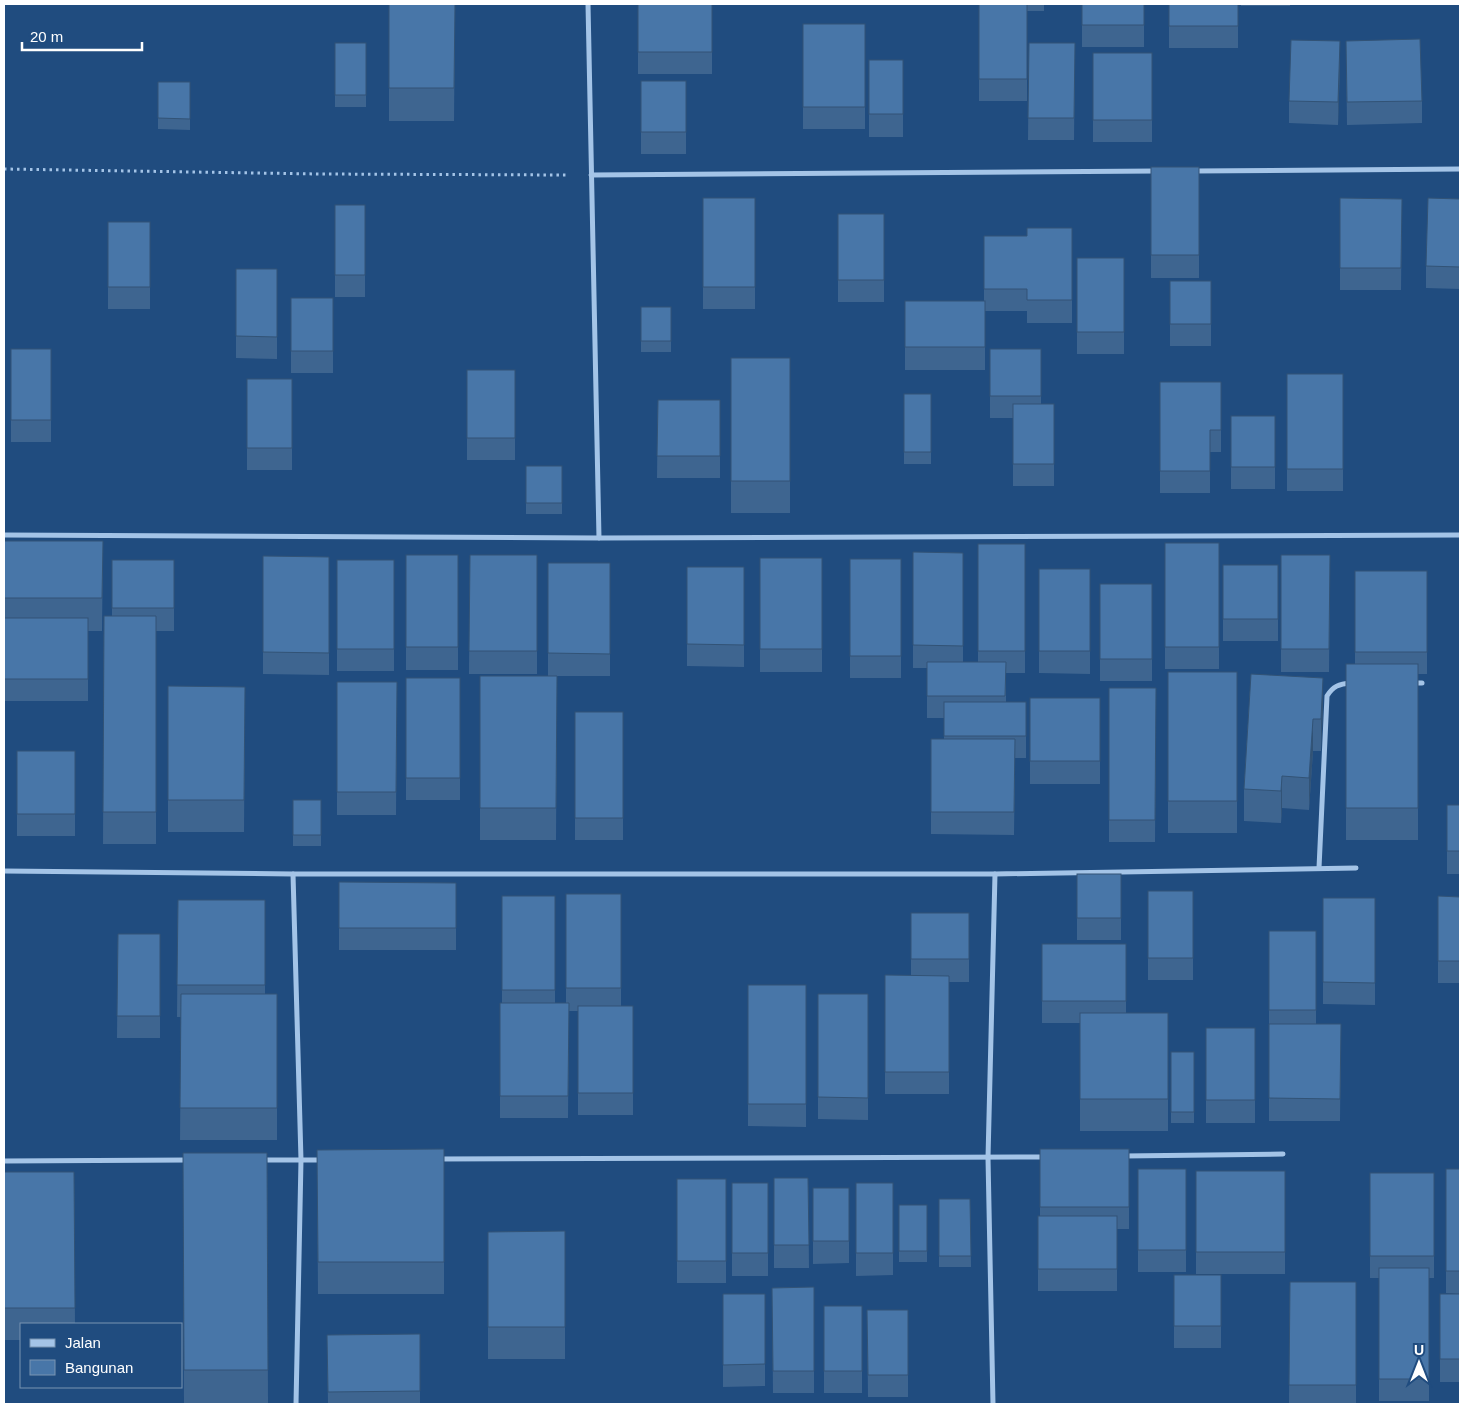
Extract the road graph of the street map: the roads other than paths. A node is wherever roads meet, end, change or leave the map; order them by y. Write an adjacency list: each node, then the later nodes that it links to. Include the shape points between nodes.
1 (588, 4): 5 (street)
2 (1460, 169): 4 (street)
3 (1161, 171): 5 (street)
4 (1191, 171)
5 (591, 175): 8 (street)
6 (4, 535): 8 (street)
7 (1460, 535): 8 (street)
8 (599, 538)
9 (1359, 683): 12 (street, via 1331,688 1327,696)
10 (1404, 683): 11 (street)
11 (1422, 683)
12 (1319, 868): 13 (street); 16 (street)
13 (1356, 868)
14 (4, 871): 15 (street)
15 (293, 874): 16 (street); 24 (street)
16 (995, 874): 20 (street)
17 (1283, 1154): 18 (street)
18 (1116, 1156)
19 (1057, 1157): 20 (street)
20 (988, 1158): 21 (street); 28 (street)
21 (430, 1159)
22 (192, 1160): 26 (street)
23 (251, 1160): 24 (street)
24 (301, 1160): 25 (street); 27 (street)
25 (330, 1160)
26 (4, 1161)
27 (296, 1404)
28 (993, 1404)

